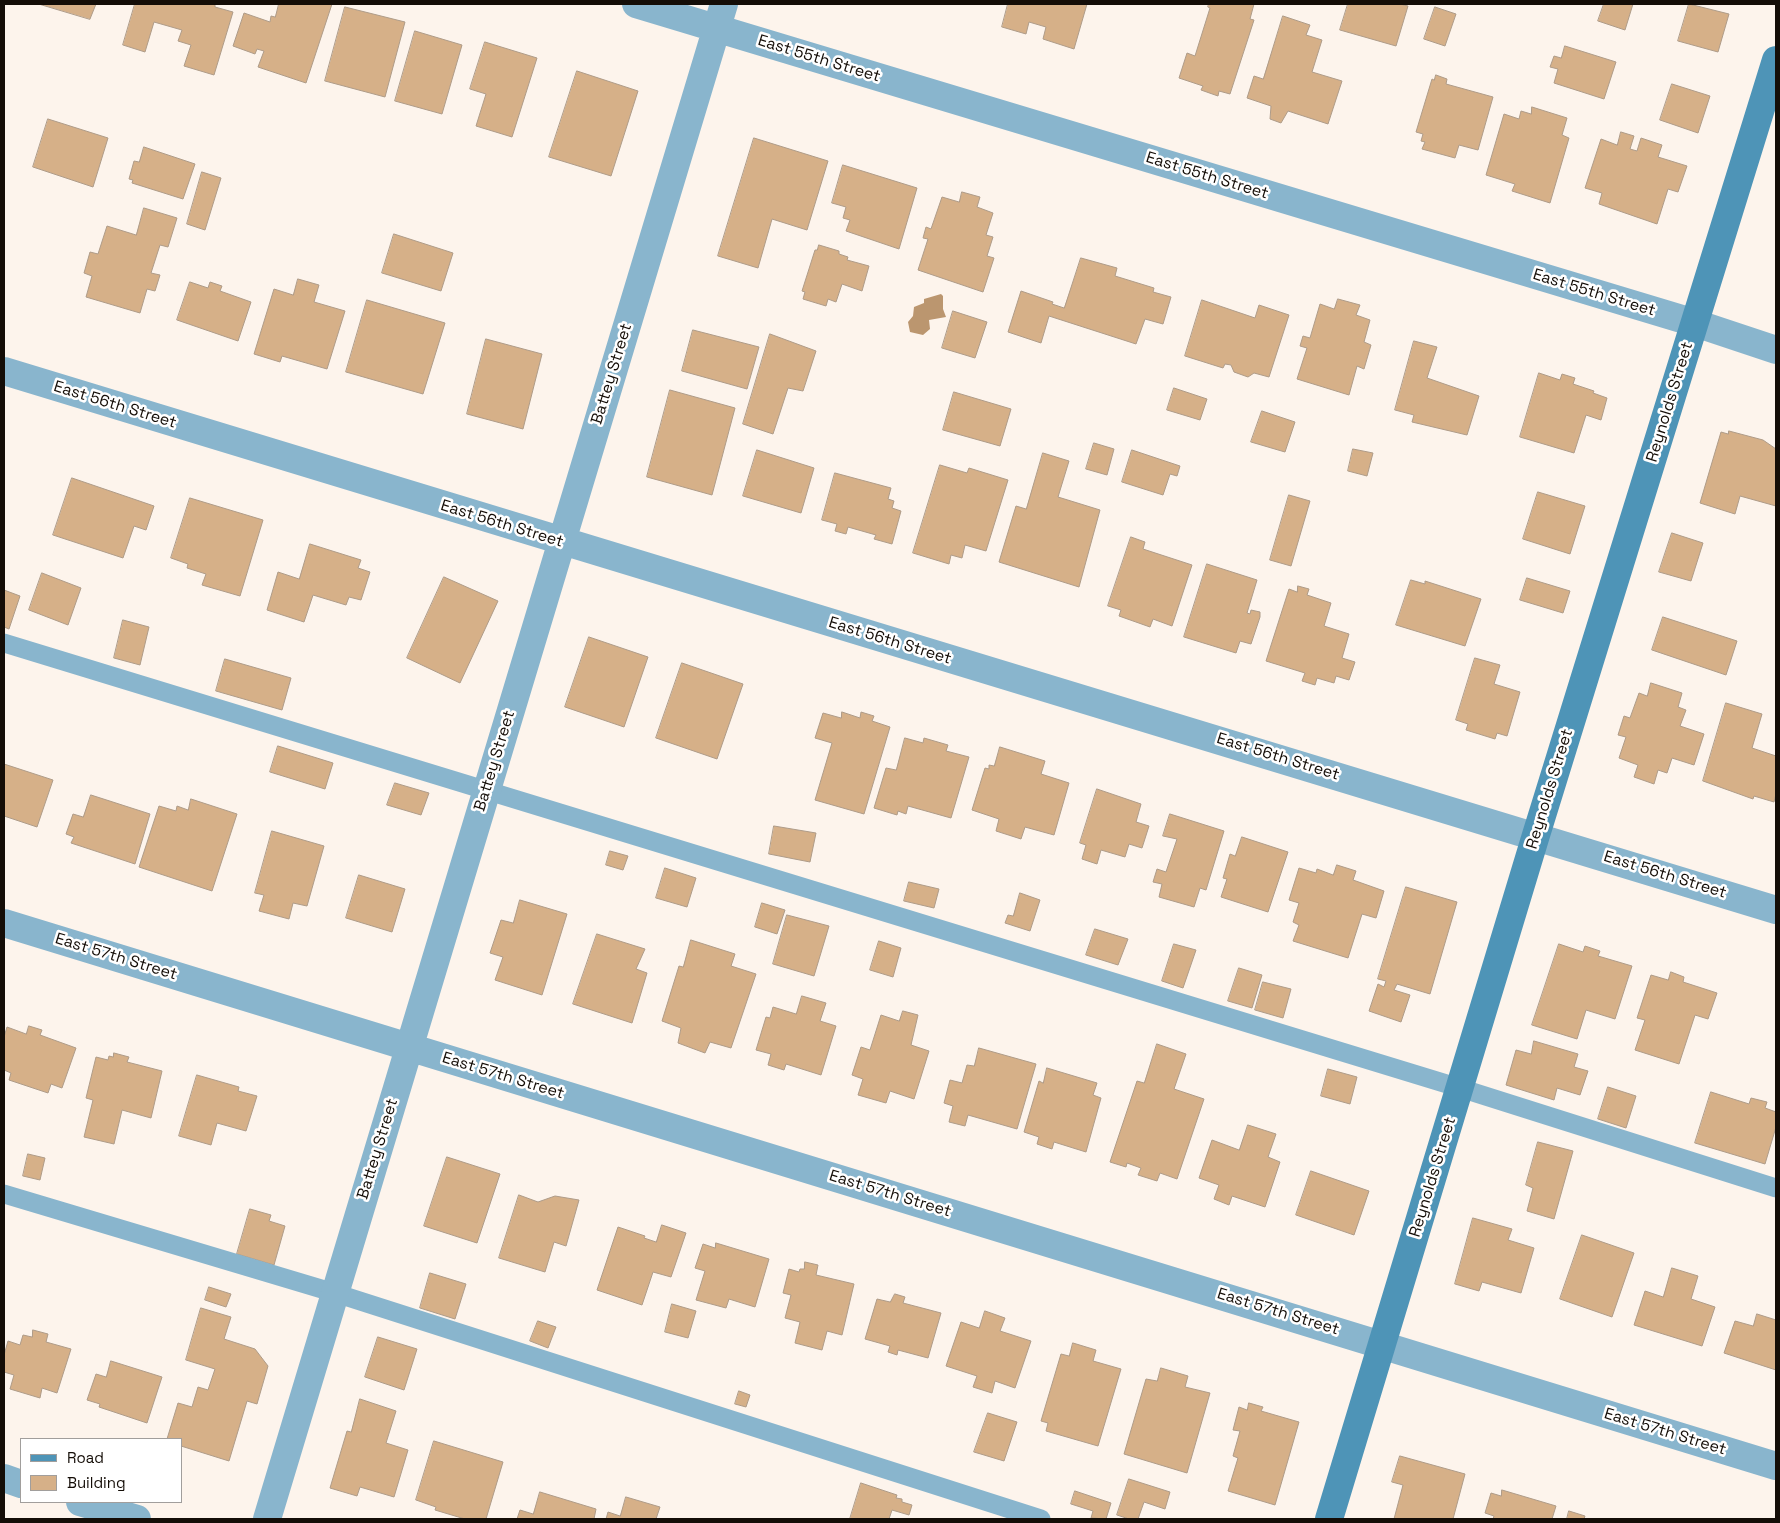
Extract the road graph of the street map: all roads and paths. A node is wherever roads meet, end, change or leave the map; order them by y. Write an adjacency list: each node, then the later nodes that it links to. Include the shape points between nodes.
1 (636, 4): 2 (street, East 55th Street)
2 (720, 16): 4 (street, East 55th Street); 7 (street, Battey Street)
3 (1776, 60): 4 (street, Reynolds Street)
4 (1695, 323): 5 (street, East 55th Street); 10 (street, Reynolds Street)
5 (1776, 350)
6 (4, 371): 7 (street, East 56th Street)
7 (562, 542): 9 (street, Battey Street); 10 (street, East 56th Street)
8 (4, 643): 9 (lane)
9 (487, 790): 13 (street, Battey Street); 14 (lane)
10 (1536, 835): 11 (street, East 56th Street); 14 (street, Reynolds Street)
11 (1776, 910)
12 (4, 923): 13 (street, East 57th Street)
13 (409, 1048): 17 (street, Battey Street); 18 (street, East 57th Street)
14 (1460, 1088): 15 (lane); 18 (street, Reynolds Street)
15 (1776, 1188)
16 (4, 1194): 17 (lane)
17 (335, 1294): 24 (street, Battey Street); 25 (lane)
18 (1383, 1344): 19 (street, East 57th Street); 26 (street, Reynolds Street)
19 (1776, 1466)
20 (4, 1478): 21 (street)
21 (20, 1484)
22 (83, 1503): 23 (street)
23 (138, 1519)
24 (267, 1519)
25 (1041, 1519)
26 (1329, 1519)

